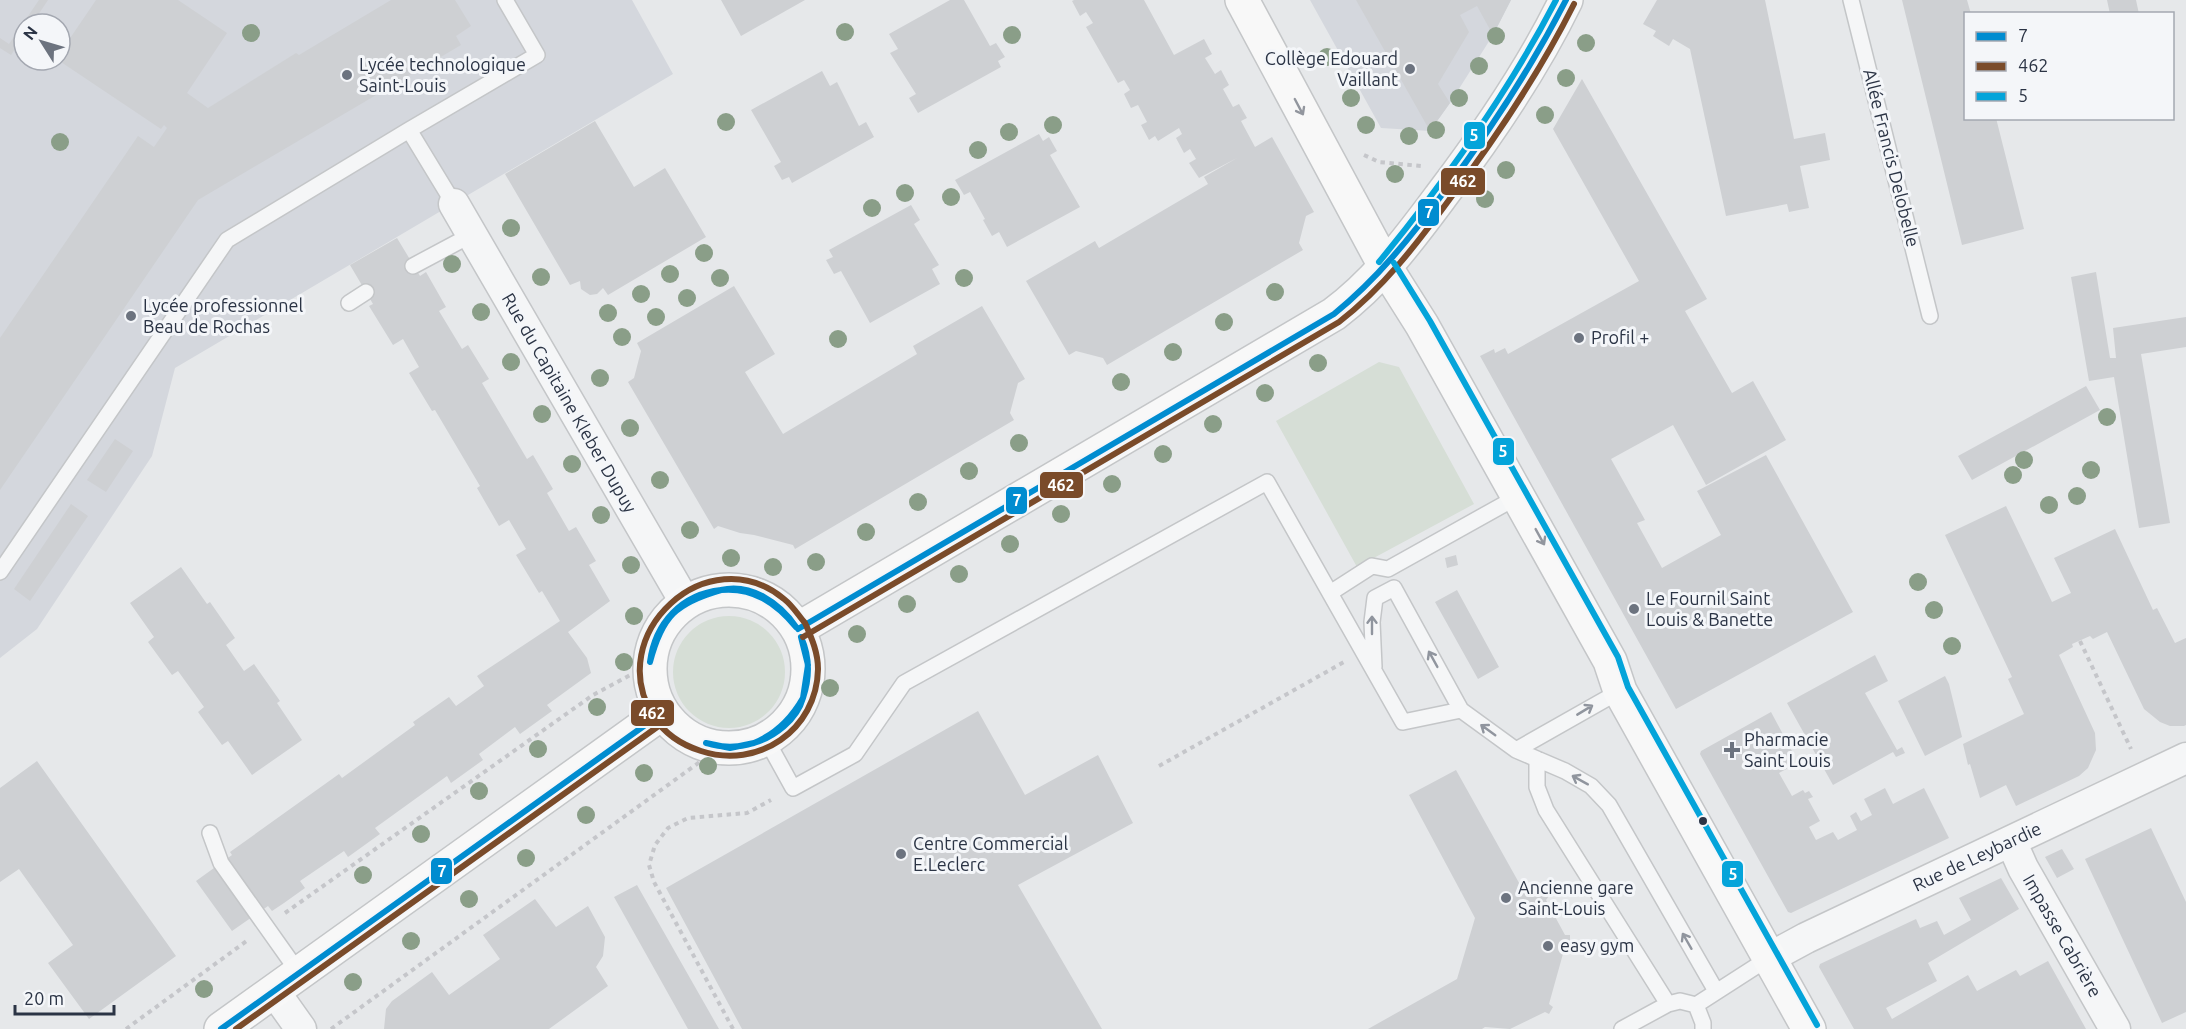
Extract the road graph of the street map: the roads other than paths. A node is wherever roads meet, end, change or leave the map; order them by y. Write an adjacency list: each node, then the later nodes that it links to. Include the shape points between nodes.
1 (505, 0): 5 (lane, via 537,55)
2 (1242, 0): 9 (street, one-way to 9)
3 (1566, 0): 9 (street, via 1529,69 1469,159)
4 (1851, 0): 12 (lane, Allée Francis Delobelle)
5 (409, 130): 6 (lane); 14 (lane, via 227,240)
6 (454, 204): 7 (street, Rue du Capitaine Kleber Dupuy)
7 (471, 235): 8 (lane); 16 (street, Rue du Capitaine Kleber Dupuy)
8 (413, 266)
9 (1386, 268): 13 (street); 17 (street, via 1334,314)
10 (366, 292): 11 (lane)
11 (349, 303)
12 (1930, 316)
13 (1517, 496): 15 (lane, via 1388,569 1372,566); 19 (street, one-way to 19, via 1610,662)
14 (0, 572)
15 (1330, 593): 18 (lane); 22 (lane, via 1267,482 904,683 855,754 793,788)
16 (685, 602): 17 (street, via 709,591 735,588 760,594 782,608); 21 (street, via 666,619 654,640 649,665 652,690)
17 (798, 629): 22 (street, via 807,653 808,679 801,704 786,725)
18 (1375, 673): 20 (lane, via 1403,723); 20 (lane, via 1371,622 1375,598 1394,588)
19 (1620, 691): 23 (lane, one-way to 19); 28 (street)
20 (1461, 710): 23 (lane, one-way to 20)
21 (662, 713): 22 (street, via 677,730 697,742 719,748 742,747); 29 (street)
22 (766, 739)
23 (1516, 750): 25 (lane)
24 (2186, 758): 27 (street, Rue de Leybardie)
25 (1538, 759): 30 (lane, one-way to 25, via 1609,805 1591,786); 31 (lane, via 1537,787 1546,810)
26 (210, 832): 29 (lane, via 221,863 266,927)
27 (2011, 841): 28 (street, Rue de Leybardie); 38 (street, Impasse Cabrière)
28 (1769, 957): 30 (lane); 37 (street)
29 (287, 982): 33 (street); 34 (street)
30 (1716, 991): 32 (lane)
31 (1668, 1004): 32 (lane, via 1680,1001); 35 (lane)
32 (1696, 1005): 36 (lane)
33 (221, 1029)
34 (301, 1029)
35 (1622, 1029)
36 (1703, 1029)
37 (1809, 1029)
38 (2115, 1029)

